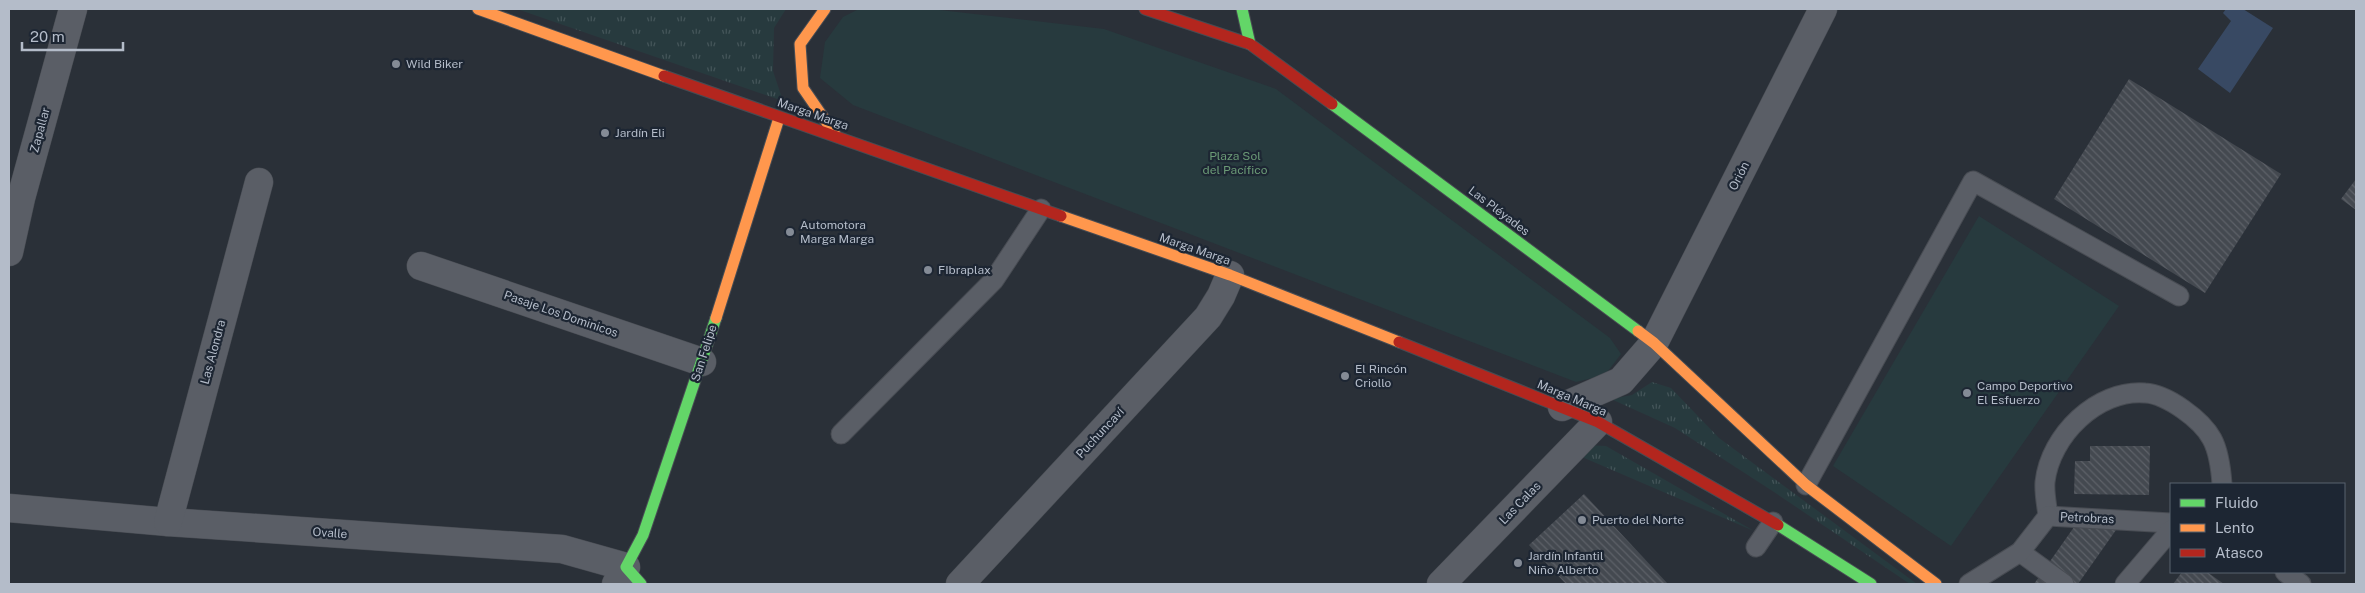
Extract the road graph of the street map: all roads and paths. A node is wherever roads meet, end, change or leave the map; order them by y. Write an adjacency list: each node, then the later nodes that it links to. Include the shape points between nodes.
1 (73, 9): 12 (street, Zapallar)
2 (478, 9): 8 (main road, Marga Marga)
3 (824, 9): 9 (main road, via 800,44 803,88)
4 (1144, 9): 7 (main road, Las Pléyades)
5 (1242, 9): 7 (main road)
6 (1823, 9): 16 (street, Orión)
7 (1250, 44): 16 (main road, Las Pléyades)
8 (779, 118): 9 (main road, Marga Marga); 17 (main road, San Felipe)
9 (836, 136): 11 (main road, Marga Marga)
10 (259, 182): 25 (street, Las Alondra)
11 (1041, 209): 14 (main road, Marga Marga); 20 (lane, via 994,280)
12 (9, 252)
13 (421, 266): 17 (street, Pasaje Los Dominicos)
14 (1230, 275): 18 (main road, Marga Marga); 33 (street, Puchuncaví, via 1208,317)
15 (2179, 296): 22 (lane, via 1973,181)
16 (1654, 343): 18 (street, Orión, via 1621,381); 22 (main road, Las Pléyades)
17 (702, 362): 32 (main road, San Felipe)
18 (1562, 407): 19 (main road, Marga Marga)
19 (1598, 422): 26 (main road, Marga Marga); 34 (street, Las Calas)
20 (841, 434)
21 (2222, 483): 24 (lane, via 2221,467 2212,440 2190,414 2164,398 2145,392 2120,396 2096,404 2072,424 2056,446 2045,482)
22 (1806, 485): 36 (main road)
23 (9, 508): 25 (street, Ovalle)
24 (2048, 516): 27 (lane, Petrobras); 30 (lane, Petrobras)
25 (168, 522): 32 (street, Ovalle, via 562,549)
26 (1773, 522): 29 (lane); 35 (main road, Marga Marga)
27 (2170, 523)
28 (2170, 531): 39 (lane)
29 (1756, 547)
30 (2020, 552): 37 (lane, Petrobras); 38 (lane)
31 (2286, 573): 40 (lane)
32 (628, 578)
33 (960, 584)
34 (1441, 584)
35 (1871, 584)
36 (1936, 584)
37 (1969, 584)
38 (2064, 584)
39 (2125, 584)
40 (2301, 584)

